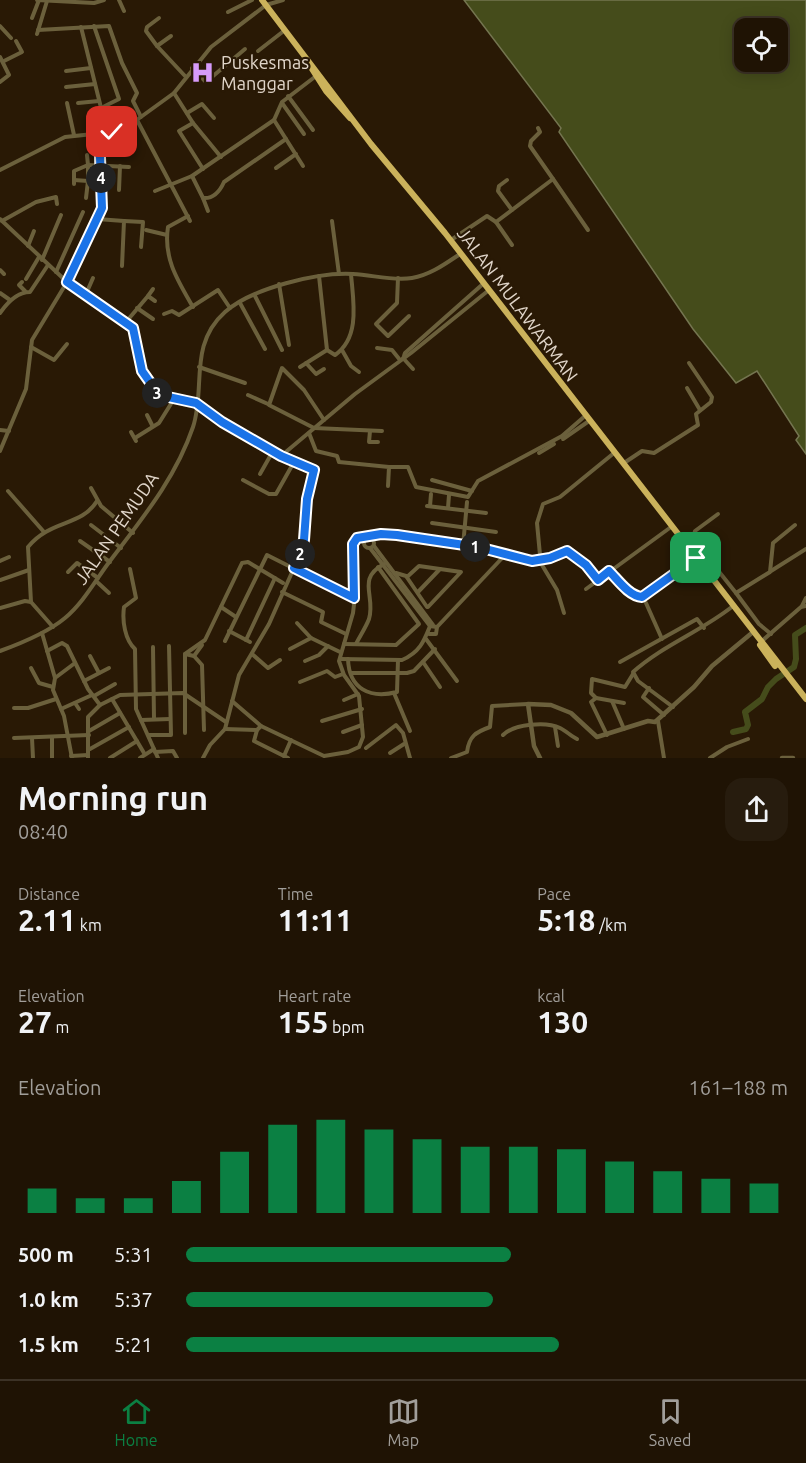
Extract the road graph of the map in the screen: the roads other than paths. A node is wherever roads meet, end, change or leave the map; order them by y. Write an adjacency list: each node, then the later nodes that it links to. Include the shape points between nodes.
1 (38, 0): 6 (street); 10 (street)
2 (104, 0): 6 (street)
3 (119, 0): 8 (street)
4 (252, 0): 9 (street)
5 (283, 0): 7 (street)
6 (47, 1): 14 (street, via 37,32)
7 (264, 2): 15 (highway); 25 (street)
8 (124, 11)
9 (228, 12)
10 (32, 18)
11 (159, 18): 19 (street, via 146,29)
12 (0, 26): 17 (street)
13 (94, 26): 14 (street); 39 (street, via 119,99); 41 (street, via 110,27 137,93 133,101)
14 (81, 27): 24 (street)
15 (285, 29): 21 (street); 23 (highway)
16 (171, 36): 19 (street)
17 (11, 38)
18 (16, 41): 22 (street, via 22,51)
19 (157, 46): 27 (street)
20 (245, 49): 25 (street, via 206,82)
21 (258, 51)
22 (2, 59): 29 (street, via 9,76)
23 (311, 66): 28 (highway); 32 (highway)
24 (91, 68): 26 (street); 30 (street)
25 (192, 68): 27 (street)
26 (66, 71)
27 (185, 76): 33 (street)
28 (315, 76): 32 (highway); 34 (street)
29 (0, 82)
30 (95, 84): 31 (street); 35 (street)
31 (66, 87)
32 (328, 90): 88 (highway, JALAN MULAWARMAN)
33 (174, 93): 40 (street); 41 (street)
34 (288, 96): 36 (street); 46 (street)
35 (99, 100): 38 (street); 39 (street)
36 (282, 102): 43 (street); 50 (street)
37 (67, 103): 51 (street)
38 (78, 103)
39 (101, 108): 48 (street)
40 (187, 113): 42 (street, via 202,104); 44 (street)
41 (139, 118): 48 (street); 69 (street)
42 (214, 118)
43 (274, 120): 52 (street); 56 (street)
44 (193, 123): 56 (street); 63 (street, via 178,131)
45 (538, 128): 66 (street, via 540,132 530,146)
46 (314, 130)
47 (99, 132): 48 (street); 49 (street); 58 (street)
48 (107, 132)
49 (84, 134): 51 (street); 53 (street)
50 (304, 134)
51 (74, 135): 64 (street)
52 (286, 139): 54 (street); 73 (street, via 224,182 219,191)
53 (85, 142)
54 (296, 154): 60 (street); 62 (street)
55 (87, 155): 57 (street)
56 (221, 157): 63 (street)
57 (88, 165): 58 (street); 68 (street); 68 (street, via 75,171 74,182)
58 (101, 165): 59 (street); 79 (street, via 102,208)
59 (120, 166): 61 (street); 70 (street)
60 (303, 166)
61 (129, 167)
62 (276, 168)
63 (203, 169): 65 (street)
64 (0, 170)
65 (192, 176): 69 (street); 73 (street)
66 (554, 179): 75 (street); 86 (street)
67 (507, 180): 75 (street, via 498,191)
68 (88, 181): 72 (street)
69 (173, 186): 71 (street); 87 (street, via 189,218 168,227)
70 (118, 190)
71 (155, 191)
72 (87, 198)
73 (203, 198): 76 (street)
74 (57, 204): 80 (street, via 56,197 42,200)
75 (512, 210): 83 (street)
76 (208, 211)
77 (83, 212): 97 (street)
78 (61, 216): 93 (street)
79 (97, 219): 81 (street); 104 (street)
80 (1, 220): 90 (street)
81 (124, 220): 91 (street, via 143,222); 95 (street)
82 (332, 220): 99 (street)
83 (496, 222): 88 (street, via 490,216 483,218); 89 (street)
84 (146, 230): 87 (street)
85 (34, 231): 90 (street)
86 (588, 231)
87 (167, 235): 117 (street, via 169,262)
88 (451, 240): 92 (highway, JALAN MULAWARMAN)
89 (512, 245)
90 (28, 246): 93 (street)
91 (141, 247)
92 (460, 254): 103 (street, JALAN PEMUDA, via 428,273); 105 (highway, JALAN MULAWARMAN)
93 (41, 259): 94 (street); 109 (street, via 19,285)
94 (48, 265): 97 (street); 109 (street, via 30,291)
95 (122, 266)
96 (0, 270): 98 (street)
97 (56, 272): 104 (street)
98 (4, 274)
99 (339, 274): 100 (street, JALAN PEMUDA); 101 (street, JALAN PEMUDA)
100 (351, 274): 103 (street, JALAN PEMUDA); 132 (street, via 354,320)
101 (319, 276): 106 (street, JALAN PEMUDA); 131 (street)
102 (93, 278): 111 (street)
103 (398, 279): 122 (street, via 397,303 376,325 388,336)
104 (67, 282): 111 (street); 127 (street)
105 (484, 283): 108 (highway, JALAN MULAWARMAN); 133 (street)
106 (279, 284): 113 (street, JALAN PEMUDA); 126 (street)
107 (153, 289): 112 (street)
108 (489, 289): 133 (street); 149 (highway, JALAN MULAWARMAN)
109 (25, 291): 114 (street)
110 (0, 293): 114 (street)
111 (86, 294): 124 (street)
112 (148, 296): 115 (street); 118 (street)
113 (255, 296): 116 (street, JALAN PEMUDA); 130 (street)
114 (10, 300): 120 (street)
115 (155, 301)
116 (240, 303): 119 (street, JALAN PEMUDA); 129 (street)
117 (192, 307): 119 (street, via 218,290); 121 (street, via 180,315 172,311)
118 (137, 308): 123 (street); 124 (street)
119 (230, 308): 137 (street, JALAN PEMUDA, via 210,333)
120 (0, 313)
121 (164, 314)
122 (409, 316)
123 (153, 319)
124 (126, 322): 144 (street, via 134,330 138,359 150,384 159,395)
125 (68, 344): 127 (street, via 54,360)
126 (289, 345)
127 (31, 347): 154 (street, via 26,389)
128 (377, 348): 133 (street, via 392,350)
129 (265, 349)
130 (282, 350)
131 (327, 350): 132 (street, via 335,355); 134 (street)
132 (342, 350): 140 (street)
133 (402, 358): 139 (street); 150 (street)
134 (306, 363): 136 (street); 138 (street, via 316,374)
135 (689, 363): 147 (street, via 712,398)
136 (300, 367)
137 (198, 368): 141 (street); 145 (street, JALAN PEMUDA)
138 (324, 369)
139 (413, 369)
140 (359, 372)
141 (245, 383)
142 (687, 388): 147 (street)
143 (248, 395): 146 (street)
144 (174, 399): 145 (street); 151 (street, via 159,423)
145 (196, 404): 161 (street); 189 (street, JALAN PEMUDA, via 193,425 175,466 155,504)
146 (268, 405): 150 (street, via 282,368 304,390); 152 (street)
147 (700, 410): 166 (street, via 695,415 698,426 654,453 642,451)
148 (147, 415): 151 (street)
149 (587, 419): 162 (street); 163 (highway, JALAN MULAWARMAN); 174 (street, via 478,481)
150 (324, 420): 152 (street)
151 (152, 425): 157 (street, via 136,440)
152 (314, 428): 155 (street); 158 (street)
153 (0, 430): 154 (street)
154 (9, 431): 160 (street)
155 (370, 431): 156 (street); 159 (street, via 369,442)
156 (382, 431)
157 (131, 432)
158 (309, 433): 164 (street); 167 (street, via 316,451 337,456 339,462)
159 (378, 442)
160 (0, 451)
161 (273, 451): 164 (street); 168 (street)
162 (539, 453)
163 (614, 453): 166 (highway, JALAN MULAWARMAN); 203 (street, via 560,497 543,504 537,522)
164 (281, 456): 165 (street)
165 (294, 462): 169 (street, via 276,494); 208 (street, via 314,470 304,540)
166 (624, 464): 186 (highway, JALAN MULAWARMAN)
167 (389, 467): 171 (street); 174 (street, via 408,467 416,487 467,497)
168 (260, 474)
169 (243, 480)
170 (432, 480): 174 (street)
171 (388, 486)
172 (90, 488): 177 (street)
173 (8, 491): 188 (street)
174 (472, 491)
175 (431, 494): 179 (street, via 429,506)
176 (448, 495): 179 (street)
177 (97, 501): 188 (street, via 78,519); 189 (street)
178 (467, 502): 180 (street)
179 (448, 508): 180 (street)
180 (467, 511): 181 (street); 187 (street)
181 (486, 513)
182 (718, 514): 194 (street, via 695,531)
183 (432, 524): 187 (street)
184 (91, 525): 198 (street)
185 (795, 525): 215 (street, via 773,543)
186 (671, 527): 193 (highway, JALAN MULAWARMAN); 213 (street)
187 (465, 528): 190 (street); 196 (street)
188 (44, 532): 212 (street, via 28,547)
189 (133, 532): 198 (street, JALAN PEMUDA)
190 (496, 532)
191 (371, 537): 192 (street); 196 (street, via 397,535); 197 (street)
192 (362, 538): 197 (street, via 366,547); 228 (street, via 353,544)
193 (680, 538): 194 (street); 202 (highway, JALAN MULAWARMAN)
194 (693, 539): 227 (street)
195 (80, 541): 205 (street)
196 (463, 546): 200 (street)
197 (372, 547): 206 (street); 216 (street)
198 (121, 548): 205 (street, JALAN PEMUDA)
199 (806, 549): 215 (street)
200 (505, 555): 203 (street); 239 (street)
201 (9, 556): 204 (street)
202 (696, 558): 213 (street, via 642,597 623,586); 232 (highway, JALAN MULAWARMAN)
203 (539, 560): 221 (street, via 567,551); 236 (street, via 557,590)
204 (0, 561)
205 (110, 562): 219 (street, JALAN PEMUDA)
206 (384, 564): 207 (street); 239 (street)
207 (378, 567): 255 (street, via 369,579 370,615); 255 (street, via 419,624 396,645)
208 (294, 568): 210 (street, via 268,555); 224 (street); 228 (street)
209 (130, 569): 297 (street, via 136,598 124,607 123,614 128,642 135,649)
210 (259, 569): 218 (street); 234 (street, via 246,561 242,563); 237 (street)
211 (440, 569): 217 (street, via 419,566); 225 (street); 225 (street, via 459,570 461,574 429,607)
212 (29, 570): 220 (street); 230 (street)
213 (609, 571): 221 (street)
214 (68, 572): 219 (street, via 77,563)
215 (770, 572): 227 (street)
216 (396, 573): 217 (street); 239 (street)
217 (407, 577): 225 (street)
218 (274, 578): 222 (street); 243 (street, via 248,641)
219 (97, 579): 226 (street); 240 (street, JALAN PEMUDA, via 73,612)
220 (0, 580)
221 (598, 580): 223 (street)
222 (283, 583)
223 (586, 589)
224 (282, 592): 245 (street, via 323,612 321,622); 266 (street)
225 (417, 592)
226 (109, 593)
227 (736, 593): 247 (street)
228 (354, 598): 245 (street)
229 (806, 598): 233 (street)
230 (31, 602): 235 (street); 240 (street)
231 (646, 603): 250 (street)
232 (734, 606): 241 (street); 242 (highway, JALAN MULAWARMAN)
233 (804, 606): 247 (street)
234 (221, 607): 237 (street); 253 (street)
235 (0, 608)
236 (564, 613)
237 (236, 617): 243 (street)
238 (297, 623): 248 (street)
239 (433, 626): 246 (street); 246 (street, via 436,634)
240 (53, 627): 244 (street, JALAN PEMUDA)
241 (704, 628): 250 (street, via 697,619); 267 (street)
242 (752, 629): 252 (highway, JALAN MULAWARMAN); 280 (highway, JALAN MULAWARMAN); 313 (street)
243 (229, 631): 251 (street)
244 (42, 633): 262 (street, JALAN PEMUDA); 263 (street)
245 (346, 634): 264 (street)
246 (429, 634): 249 (street)
247 (771, 634): 252 (street)
248 (311, 638): 258 (street); 260 (street)
249 (426, 639): 261 (street); 273 (street, via 410,656)
250 (662, 639): 256 (street)
251 (225, 640)
252 (762, 641): 280 (highway, JALAN MULAWARMAN)
253 (203, 643): 265 (street); 269 (street)
254 (344, 644): 255 (street)
255 (356, 644)
256 (650, 645): 267 (street); 276 (street)
257 (169, 646): 295 (street)
258 (328, 646): 264 (street); 274 (street)
259 (153, 647): 294 (street)
260 (290, 650)
261 (435, 650): 275 (street); 288 (street)
262 (0, 651)
263 (47, 651): 277 (street, via 64,644); 286 (street)
264 (340, 652): 283 (street)
265 (185, 654): 269 (street); 298 (street)
266 (252, 654): 272 (street, via 268,669); 306 (street, via 239,675)
267 (655, 655): 285 (street)
268 (90, 656): 281 (street)
269 (194, 656): 312 (street, via 202,665)
270 (341, 659): 271 (street)
271 (348, 659): 273 (street); 282 (street)
272 (280, 660)
273 (398, 660): 284 (street)
274 (305, 661)
275 (423, 662): 284 (street, via 411,672); 292 (street)
276 (620, 662)
277 (75, 663): 286 (street); 287 (street)
278 (32, 668): 291 (street, via 39,683)
279 (109, 668): 281 (street)
280 (780, 669): 305 (highway, JALAN MULAWARMAN)
281 (99, 673): 287 (street)
282 (350, 673): 284 (street); 296 (street, via 364,693)
283 (343, 674): 289 (street, via 335,677 327,671); 299 (street)
284 (398, 674): 296 (street, via 398,689)
285 (633, 674): 293 (street); 301 (street, via 625,687 592,679 591,693)
286 (55, 678): 291 (street)
287 (84, 681): 300 (street)
288 (457, 681)
289 (300, 682)
290 (115, 684): 300 (street)
291 (53, 687): 302 (street)
292 (440, 687)
293 (649, 688): 313 (street); 319 (street, via 643,697)
294 (154, 693): 295 (street); 297 (street); 320 (street)
295 (170, 693): 298 (street); 321 (street)
296 (394, 693): 335 (street)
297 (136, 694): 303 (street); 322 (street, via 135,709)
298 (186, 694): 312 (street); 338 (street)
299 (358, 694): 304 (street); 316 (street)
300 (93, 695): 308 (street); 311 (street)
301 (596, 698): 307 (street); 341 (street, via 592,704)
302 (56, 699): 314 (street); 317 (street)
303 (112, 699): 311 (street); 318 (street)
304 (345, 700)
305 (806, 700)
306 (232, 701): 325 (street); 327 (street)
307 (612, 701): 309 (street); 334 (street)
308 (75, 703): 315 (street); 317 (street)
309 (624, 703)
310 (528, 704): 328 (street); 341 (street, via 567,711 595,736); 371 (street, via 492,706 490,727 476,732 467,752)
311 (100, 705): 337 (street, via 89,715)
312 (202, 705): 325 (street); 332 (street)
313 (673, 707): 319 (street)
314 (14, 708)
315 (79, 709)
316 (362, 709): 323 (street); 326 (street)
317 (61, 710): 343 (street)
318 (120, 713): 329 (street); 337 (street)
319 (664, 716): 324 (street)
320 (154, 719): 321 (street); 322 (street)
321 (170, 719): 339 (street, via 171,735)
322 (140, 720): 339 (street)
323 (322, 721)
324 (658, 721): 334 (street); 373 (street)
325 (226, 722): 331 (street)
326 (362, 725): 336 (street); 355 (street, via 361,744)
327 (261, 726): 333 (street); 347 (street)
328 (531, 726): 330 (street); 340 (street, via 510,729); 372 (street)
329 (129, 727): 349 (street); 353 (street)
330 (555, 727): 346 (street); 351 (street)
331 (225, 729): 333 (street); 368 (street)
332 (204, 730)
333 (257, 730): 360 (street, via 254,741)
334 (624, 730): 341 (street)
335 (410, 731)
336 (343, 732)
337 (89, 733): 343 (street); 353 (street)
338 (185, 733)
339 (149, 735): 354 (street)
340 (503, 735)
341 (607, 736)
342 (52, 737): 343 (street); 345 (street); 363 (street)
343 (67, 737): 358 (street)
344 (14, 738): 345 (street)
345 (32, 738): 362 (street)
346 (577, 739)
347 (291, 740): 360 (street); 361 (street)
348 (748, 740): 374 (street)
349 (137, 741): 356 (street); 364 (street)
350 (404, 744): 352 (street, via 403,733 396,724); 357 (street); 370 (street)
351 (558, 746)
352 (366, 748)
353 (90, 750): 359 (street)
354 (155, 750): 356 (street); 366 (street); 367 (street, via 173,751)
355 (352, 751): 361 (street); 369 (street)
356 (144, 753): 365 (street)
357 (390, 753)
358 (71, 757): 359 (street)
359 (88, 757)
360 (285, 757)
361 (324, 757)
362 (33, 758)
363 (52, 758)
364 (110, 758)
365 (140, 758)
366 (158, 758)
367 (177, 758)
368 (203, 758)
369 (350, 758)
370 (410, 758)
371 (452, 758)
372 (539, 758)
373 (664, 758)
374 (710, 758)
375 (782, 758): 376 (street)
376 (793, 758)

